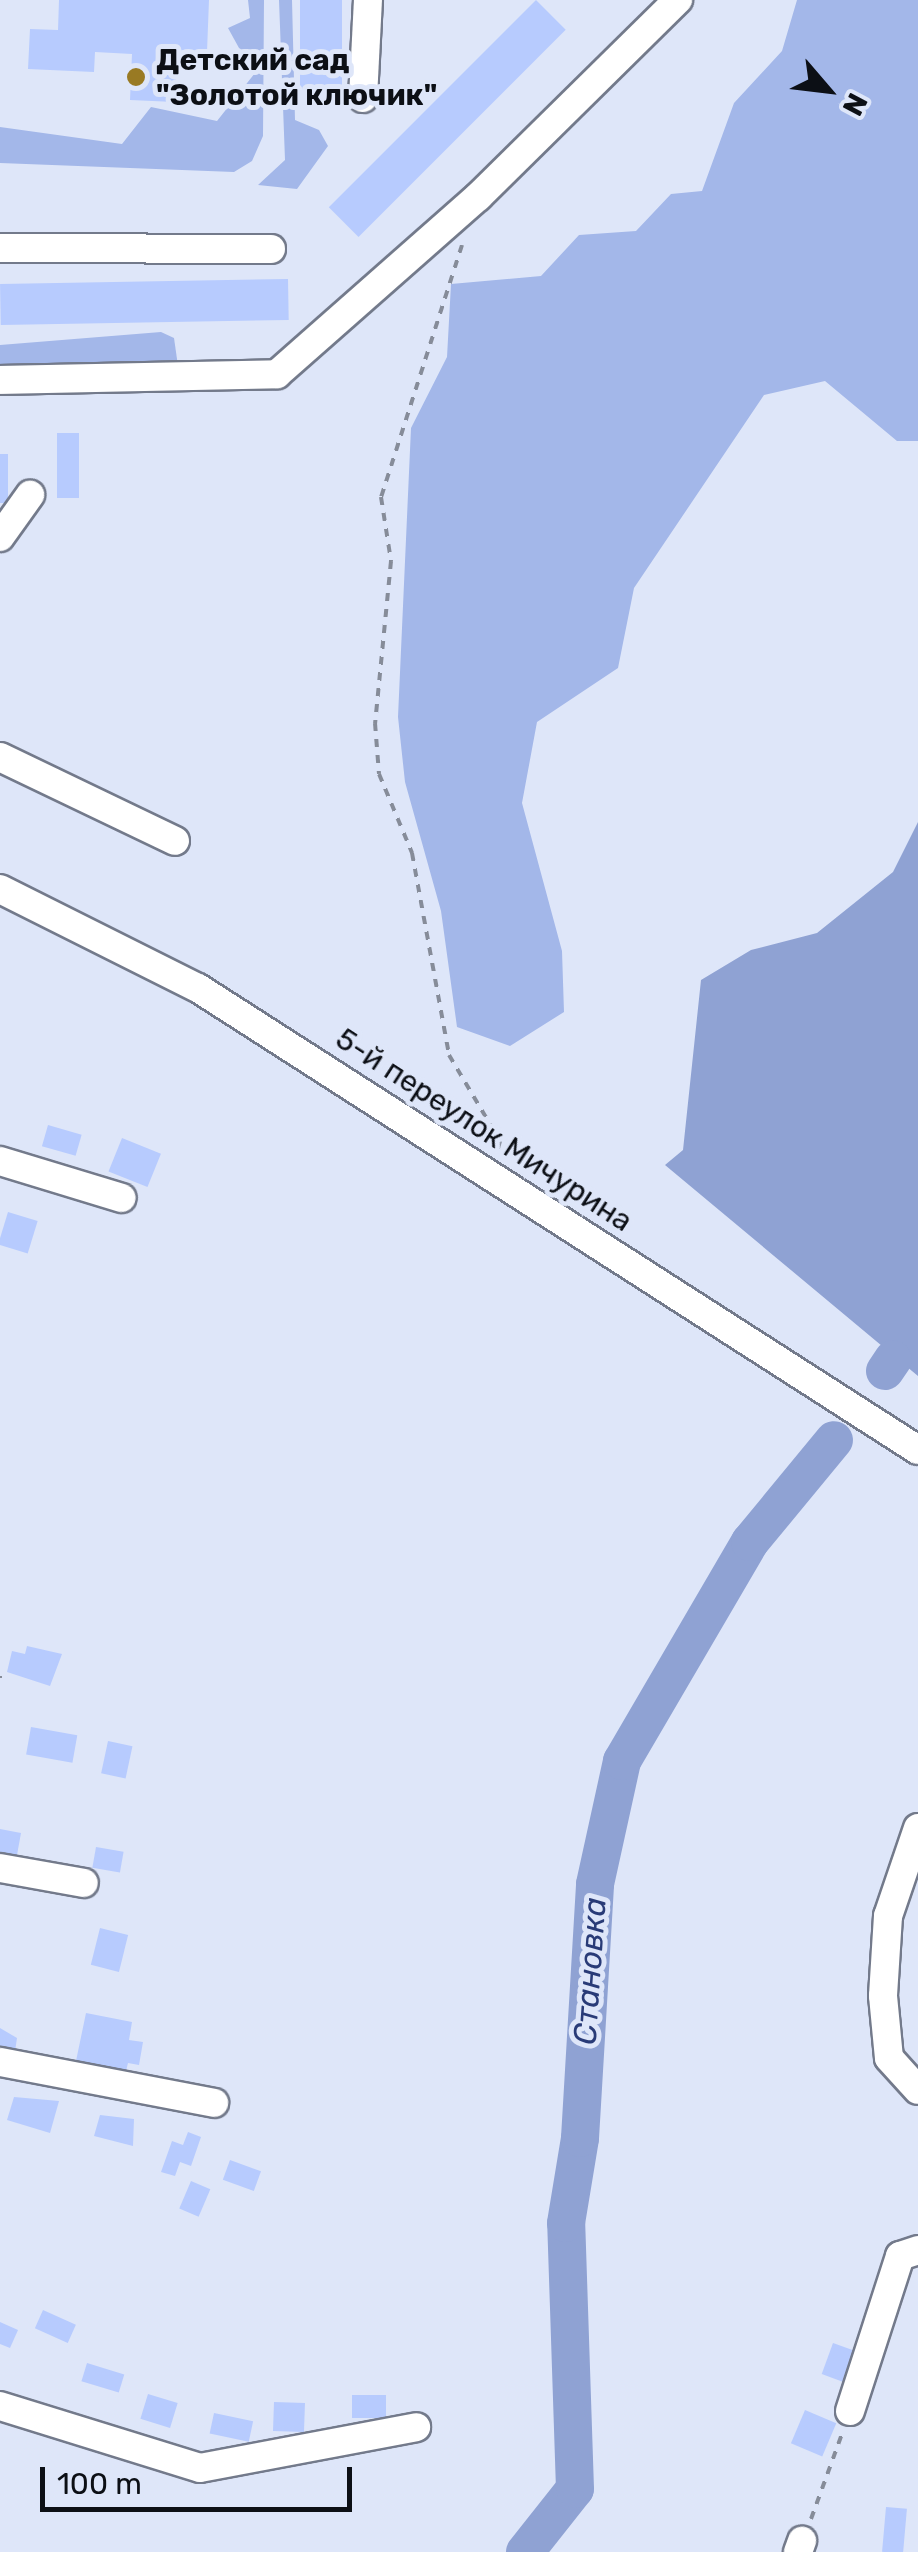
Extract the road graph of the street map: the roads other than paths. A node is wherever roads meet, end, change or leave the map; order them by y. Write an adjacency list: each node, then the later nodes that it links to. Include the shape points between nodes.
1 (368, 0): 3 (street)
2 (678, 0): 6 (street, via 478,197 277,374)
3 (363, 98)
4 (0, 248): 5 (street)
5 (271, 249)
6 (0, 380)
7 (30, 495): 8 (street)
8 (0, 537)
9 (0, 757): 10 (street)
10 (174, 841)
11 (0, 889): 14 (street, 5-й переулок Мичурина, via 198,988)
12 (0, 1162): 13 (street)
13 (122, 1198)
14 (918, 1450)
15 (918, 1828): 19 (street, via 888,1916 883,1996 889,2058)
16 (0, 1868): 17 (street)
17 (84, 1883)
18 (0, 2062): 20 (street)
19 (918, 2090)
20 (214, 2103)
21 (918, 2250): 23 (street, via 900,2256)
22 (0, 2406): 24 (street, via 200,2468)
23 (850, 2411)
24 (416, 2427)

